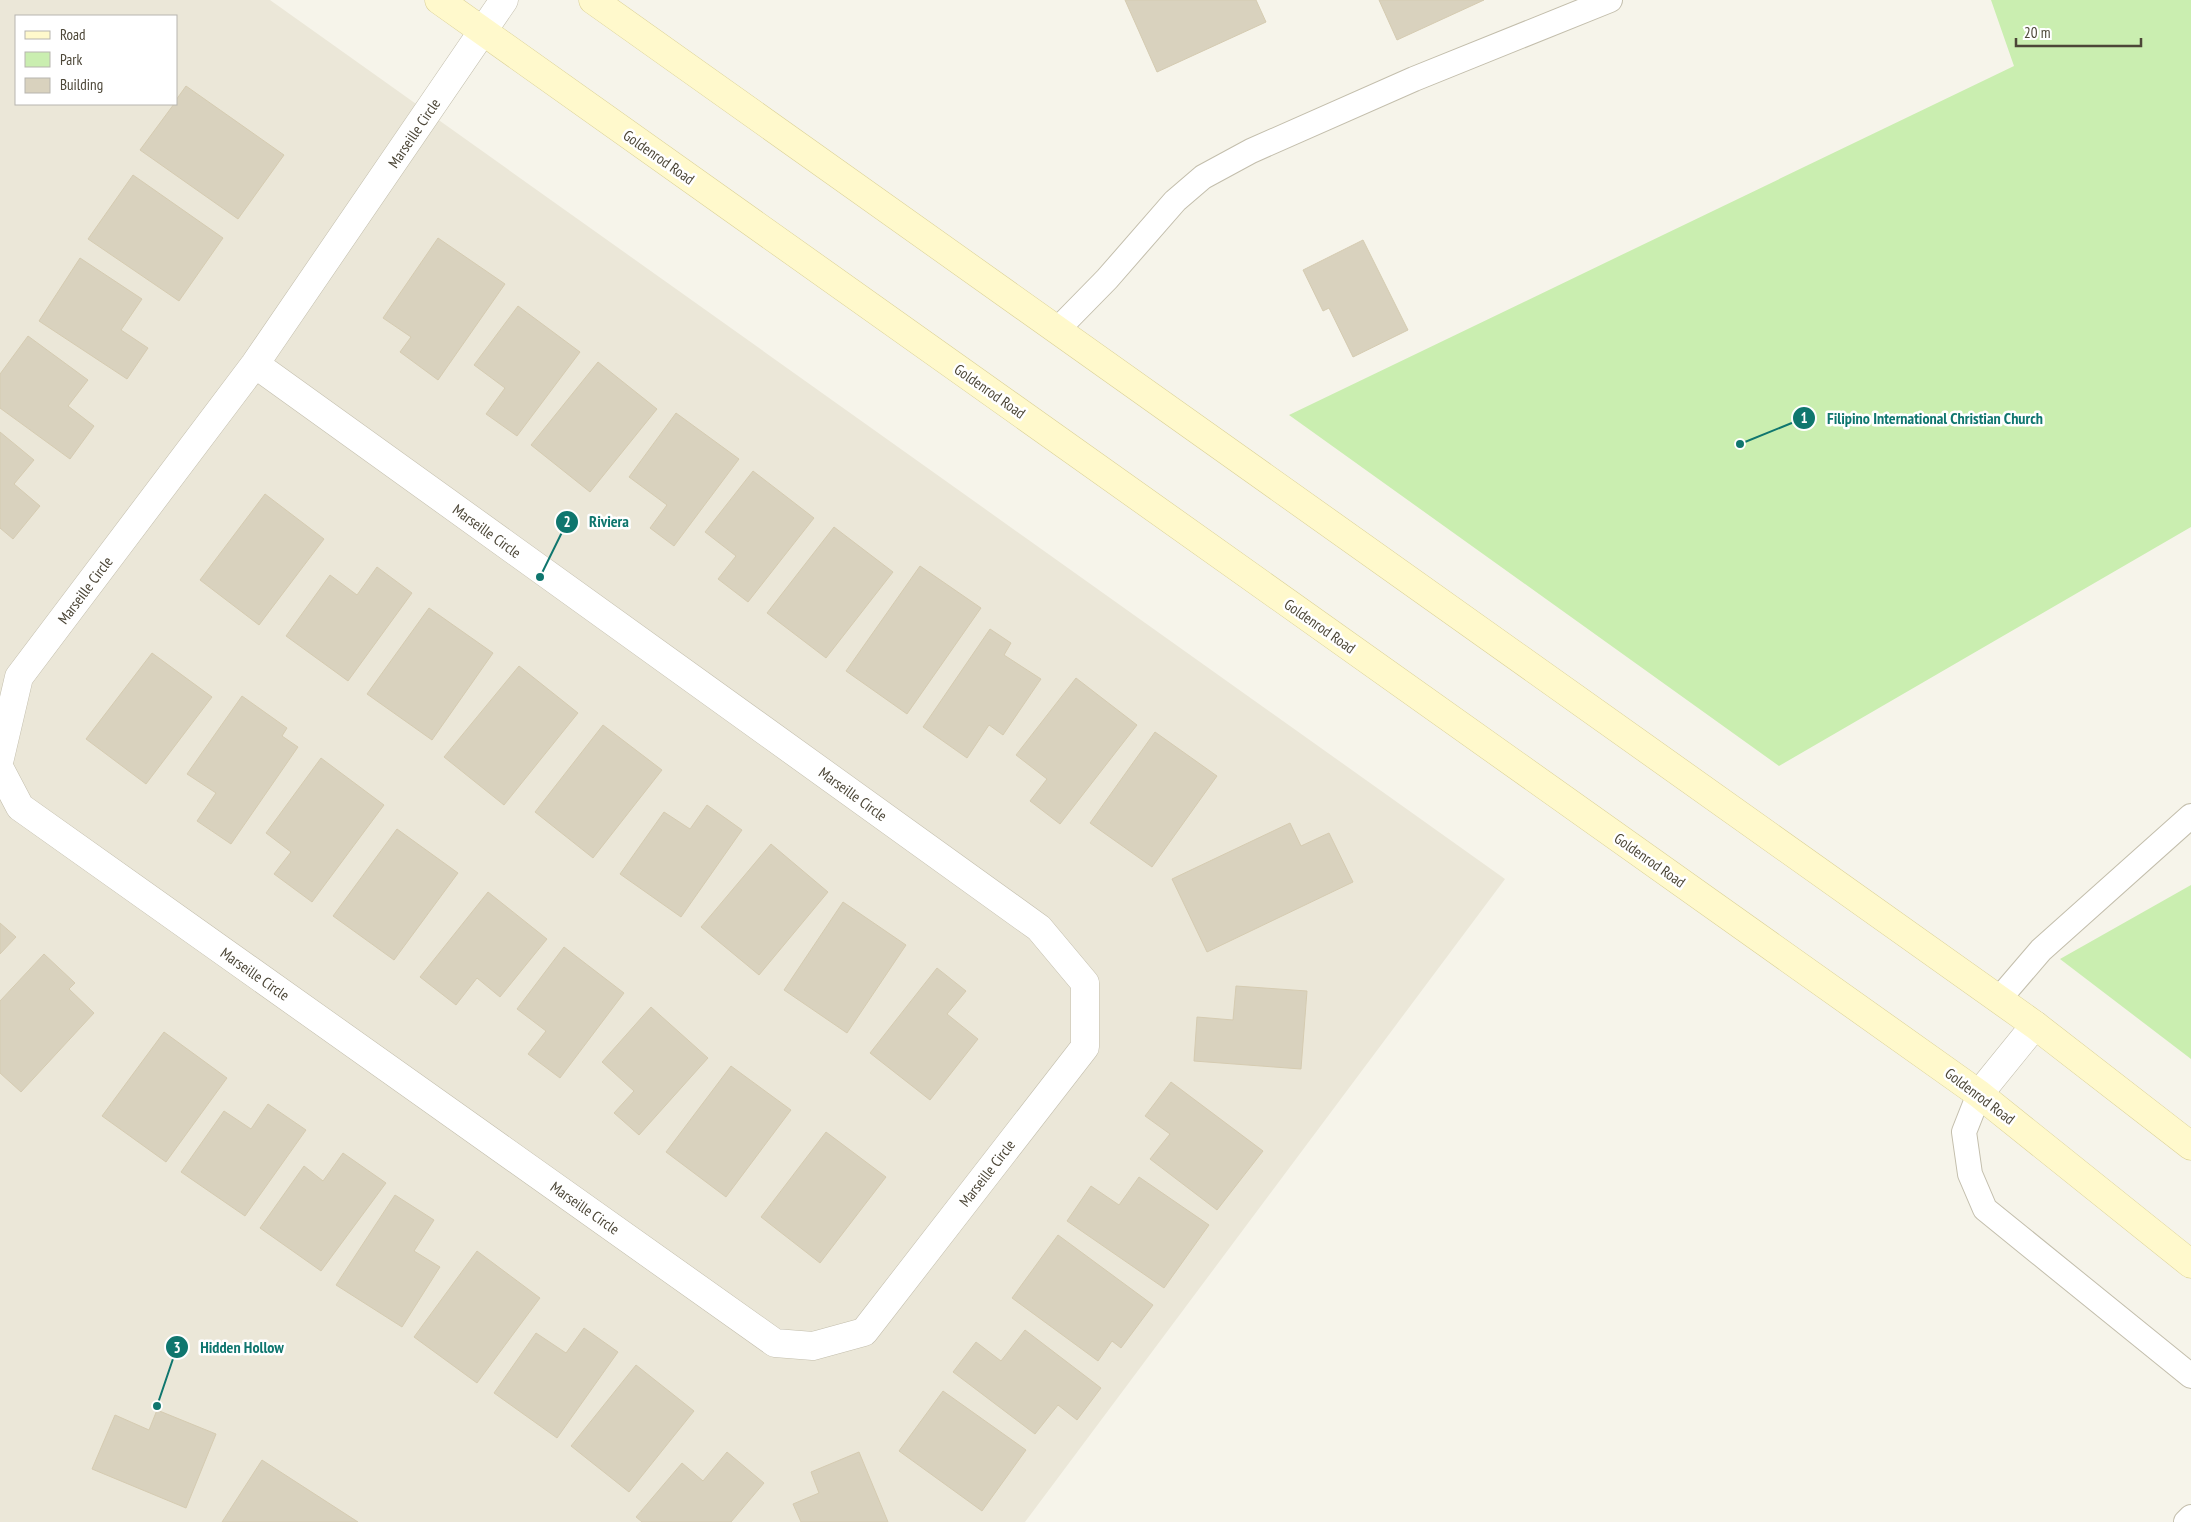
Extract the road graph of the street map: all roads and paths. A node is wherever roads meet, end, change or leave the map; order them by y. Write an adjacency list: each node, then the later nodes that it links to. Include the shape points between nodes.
1 (439, 0): 6 (main road, Goldenrod Road)
2 (504, 0): 6 (street, Marseille Circle)
3 (593, 0): 7 (main road)
4 (1610, 0): 5 (lane)
5 (1575, 7): 7 (lane, via 1250,151 1203,177 1175,201)
6 (482, 32): 8 (street, Marseille Circle); 14 (main road, Goldenrod Road)
7 (1057, 330): 12 (main road)
8 (255, 364): 9 (street, Marseille Circle, via 19,677); 10 (street, Marseille Circle, via 1039,928 1085,983 1085,1047 864,1332 813,1346 775,1343 20,807)
9 (0, 758)
10 (0, 769)
11 (2191, 816): 12 (lane, via 2041,950)
12 (1999, 999): 13 (main road)
13 (2035, 1025): 14 (street); 15 (main road)
14 (1980, 1094): 16 (main road, Goldenrod Road); 17 (lane, via 1964,1132 1970,1174 1985,1209)
15 (2191, 1146)
16 (2191, 1264)
17 (2191, 1376)
18 (2191, 1517): 19 (lane)
19 (2186, 1522)

